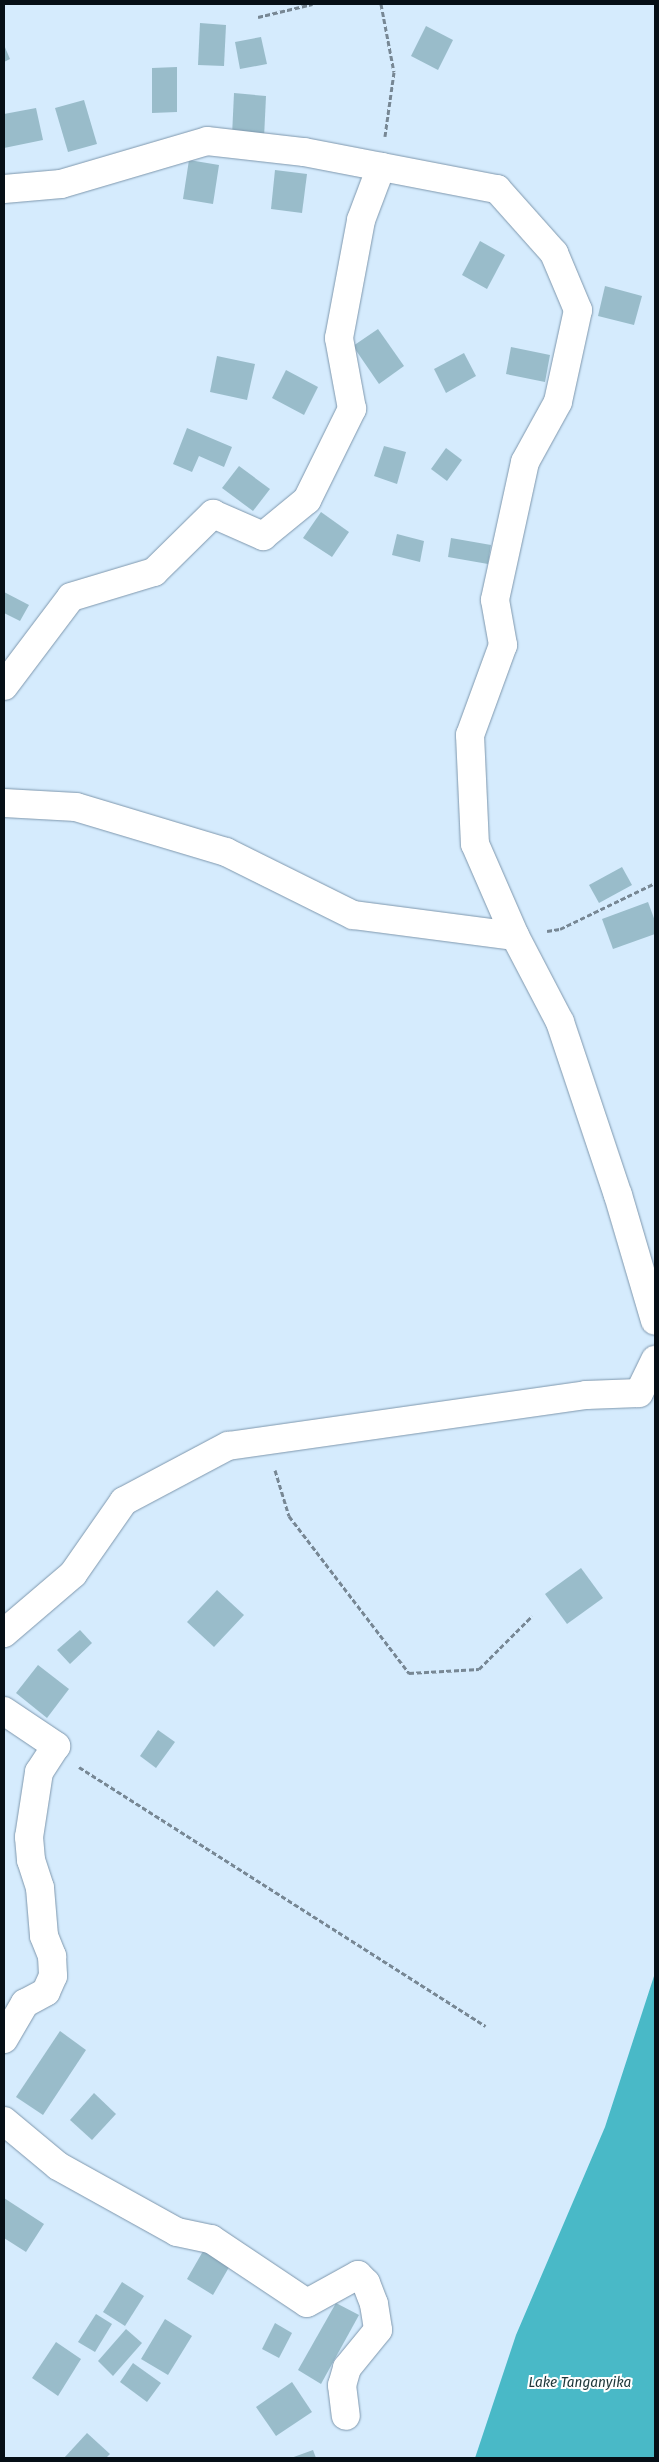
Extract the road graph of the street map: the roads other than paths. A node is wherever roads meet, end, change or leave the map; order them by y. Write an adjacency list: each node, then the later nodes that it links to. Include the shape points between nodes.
1 (381, 166): 2 (street, via 304,152 207,141 61,184); 3 (street, via 361,220 339,338 352,409 307,500 263,536 213,514 154,572 71,597); 5 (street, via 497,189 554,253 578,310 558,402 525,462 495,600 503,645 470,735 475,844)
2 (4, 189)
3 (4, 686)
4 (4, 802): 5 (street, via 76,807 226,852 353,915)
5 (515, 936): 6 (street, via 560,1022 618,1195)
6 (655, 1321)
7 (655, 1360): 8 (street, via 639,1393 586,1395 228,1446 124,1501 73,1574)
8 (4, 1633)
9 (4, 1710): 10 (street, via 56,1746 39,1772 29,1837 52,1976 46,1992 25,2003)
10 (4, 2039)
11 (4, 2121): 12 (street, via 58,2166 177,2232 211,2239 307,2303 358,2275 366,2283 374,2304 378,2330 347,2368 342,2385)
12 (346, 2416)

